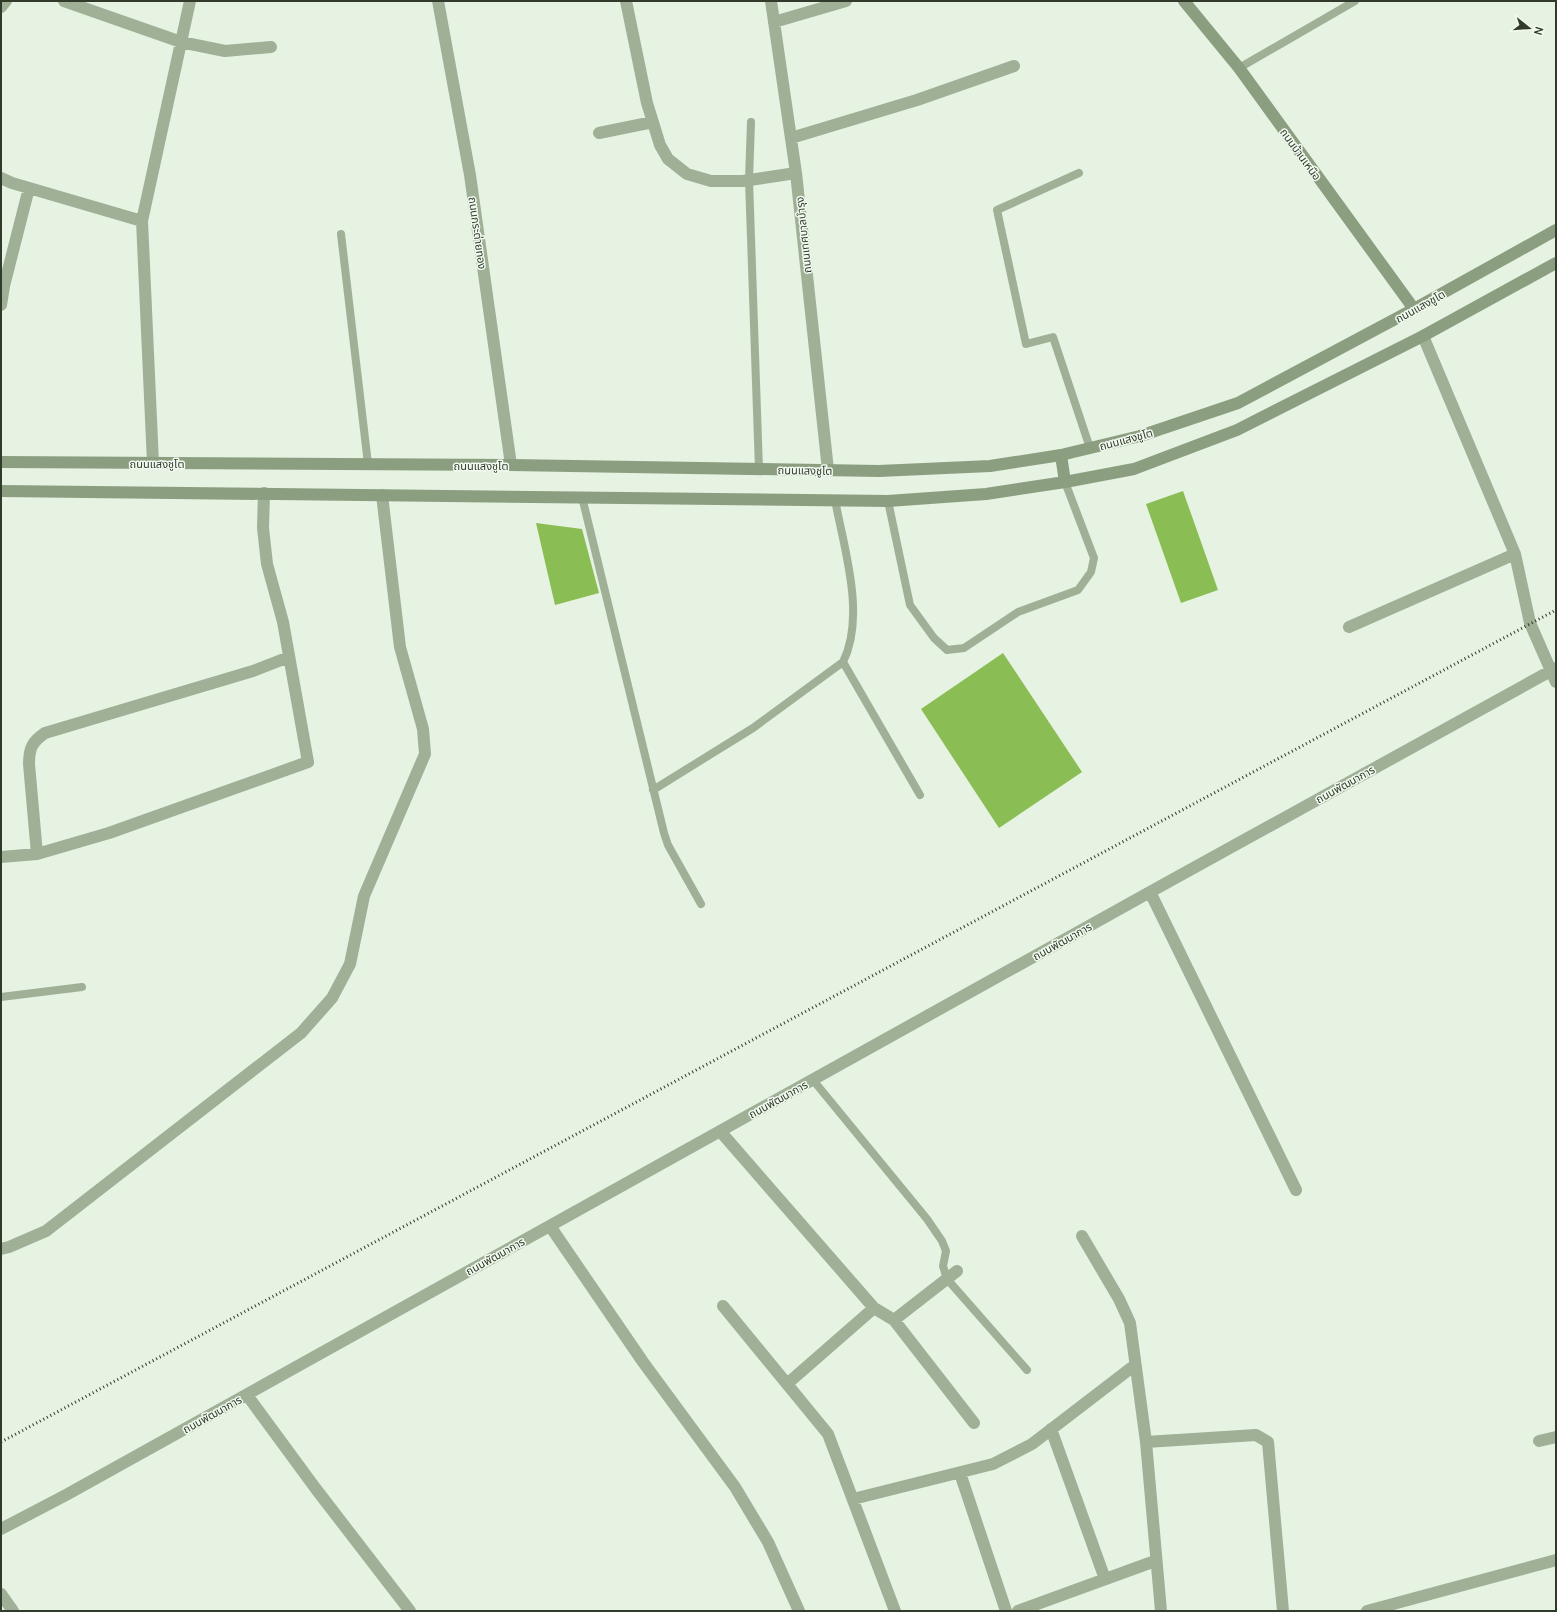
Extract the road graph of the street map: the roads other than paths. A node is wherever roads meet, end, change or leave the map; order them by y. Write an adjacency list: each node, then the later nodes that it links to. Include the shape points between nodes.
1 (6, 1): 10 (street)
2 (64, 1): 12 (street)
3 (190, 1): 12 (street)
4 (438, 1): 37 (street, ถนนกระต่ายทอง, via 470,175)
5 (626, 1): 16 (street)
6 (771, 1): 11 (street, ถนนเทศบาลบำรุง)
7 (846, 1): 11 (street)
8 (1184, 1): 15 (main road, ถนนบ้านเหนือ)
9 (1355, 1): 15 (lane)
10 (1, 7)
11 (774, 22): 19 (street, ถนนเทศบาลบำรุง)
12 (181, 42): 13 (street, via 225,51); 25 (street)
13 (271, 47)
14 (1014, 66): 19 (street, via 917,100)
15 (1239, 68): 30 (main road, ถนนบ้านเหนือ)
16 (653, 122): 18 (street); 23 (street, via 660,145 668,159 687,174 712,181)
17 (751, 122): 23 (lane)
18 (599, 133)
19 (791, 138): 20 (street, ถนนเทศบาลบำรุง)
20 (796, 173): 23 (street); 39 (street, ถนนเทศบาลบำรุง)
21 (1079, 173): 32 (lane, via 997,210 1026,344 1053,337)
22 (1, 178): 24 (street)
23 (749, 180): 38 (lane)
24 (29, 188): 25 (street); 29 (street)
25 (142, 221): 35 (street)
26 (1556, 230): 30 (main road, ถนนแสงชูโต)
27 (341, 234): 36 (lane)
28 (1556, 263): 31 (main road)
29 (1, 305)
30 (1414, 310): 32 (main road, ถนนแสงชูโต, via 1238,403 1140,436)
31 (1423, 336): 40 (main road, via 1237,430 1134,469); 47 (street)
32 (1090, 448): 33 (main road, ถนนแสงชูโต)
33 (1061, 455): 39 (main road, ถนนแสงชูโต, via 990,466 879,471); 40 (main road)
34 (1, 462): 35 (main road, ถนนแสงชูโต)
35 (154, 463): 36 (main road, ถนนแสงชูโต)
36 (368, 464): 37 (main road, ถนนแสงชูโต)
37 (511, 465): 38 (main road, ถนนแสงชูโต)
38 (759, 469): 39 (main road, ถนนแสงชูโต)
39 (828, 470)
40 (1065, 482): 46 (main road, via 986,494); 46 (lane, via 1094,558 1091,572 1078,590 1018,612 964,648 957,650 947,650 934,638 910,605)
41 (1, 491): 42 (main road)
42 (264, 493): 43 (main road); 49 (street, via 263,528 267,564 283,622)
43 (382, 495): 44 (main road); 65 (street, via 400,647 423,728 425,754 364,896 350,964 332,998 301,1033 46,1231)
44 (582, 497): 45 (main road); 52 (lane)
45 (835, 500): 46 (main road); 50 (lane, via 853,598 853,630 848,652)
46 (888, 501)
47 (1515, 554): 48 (street); 51 (street, via 1530,624)
48 (1348, 627)
49 (289, 657): 54 (street, via 253,671 45,733 35,740 29,750 28,764); 54 (street, via 308,762 109,833)
50 (842, 662): 52 (lane, via 753,728); 53 (lane)
51 (1554, 674): 56 (street, ถนนพัฒนาการ)
52 (653, 790): 57 (lane, via 668,845)
53 (920, 795)
54 (37, 854): 55 (street)
55 (1, 857)
56 (1150, 892): 60 (street, ถนนพัฒนาการ); 62 (street)
57 (700, 904)
58 (82, 987): 59 (lane)
59 (1, 997)
60 (813, 1080): 61 (street, ถนนพัฒนาการ); 66 (lane, via 942,1241 946,1251 943,1266)
61 (720, 1131): 63 (street, ถนนพัฒนาการ); 68 (street)
62 (1296, 1190)
63 (550, 1226): 73 (street, ถนนพัฒนาการ); 88 (street, via 643,1362 735,1486 768,1542)
64 (1082, 1236): 70 (street, via 1130,1323)
65 (1, 1248)
66 (952, 1275): 69 (street); 71 (lane)
67 (723, 1306): 72 (street)
68 (874, 1308): 69 (street); 72 (street)
69 (894, 1320): 74 (street)
70 (1135, 1365): 75 (street); 78 (street)
71 (1027, 1370)
72 (787, 1384): 80 (street, via 828,1434)
73 (247, 1394): 81 (street, ถนนพัฒนาการ); 87 (street)
74 (974, 1423)
75 (1051, 1429): 79 (street, via 1032,1444 993,1464); 84 (street)
76 (1556, 1437): 77 (street)
77 (1539, 1441)
78 (1146, 1442): 83 (street); 93 (street, via 1256,1435 1268,1442)
79 (960, 1473): 80 (street); 90 (street)
80 (853, 1499): 89 (street)
81 (1, 1529)
82 (1556, 1560): 94 (street)
83 (1156, 1561): 84 (street); 92 (street)
84 (1105, 1579): 91 (street)
85 (1, 1594): 86 (street)
86 (12, 1611)
87 (410, 1611)
88 (798, 1611)
89 (895, 1611)
90 (1006, 1611)
91 (1018, 1611)
92 (1161, 1611)
93 (1283, 1611)
94 (1367, 1611)

